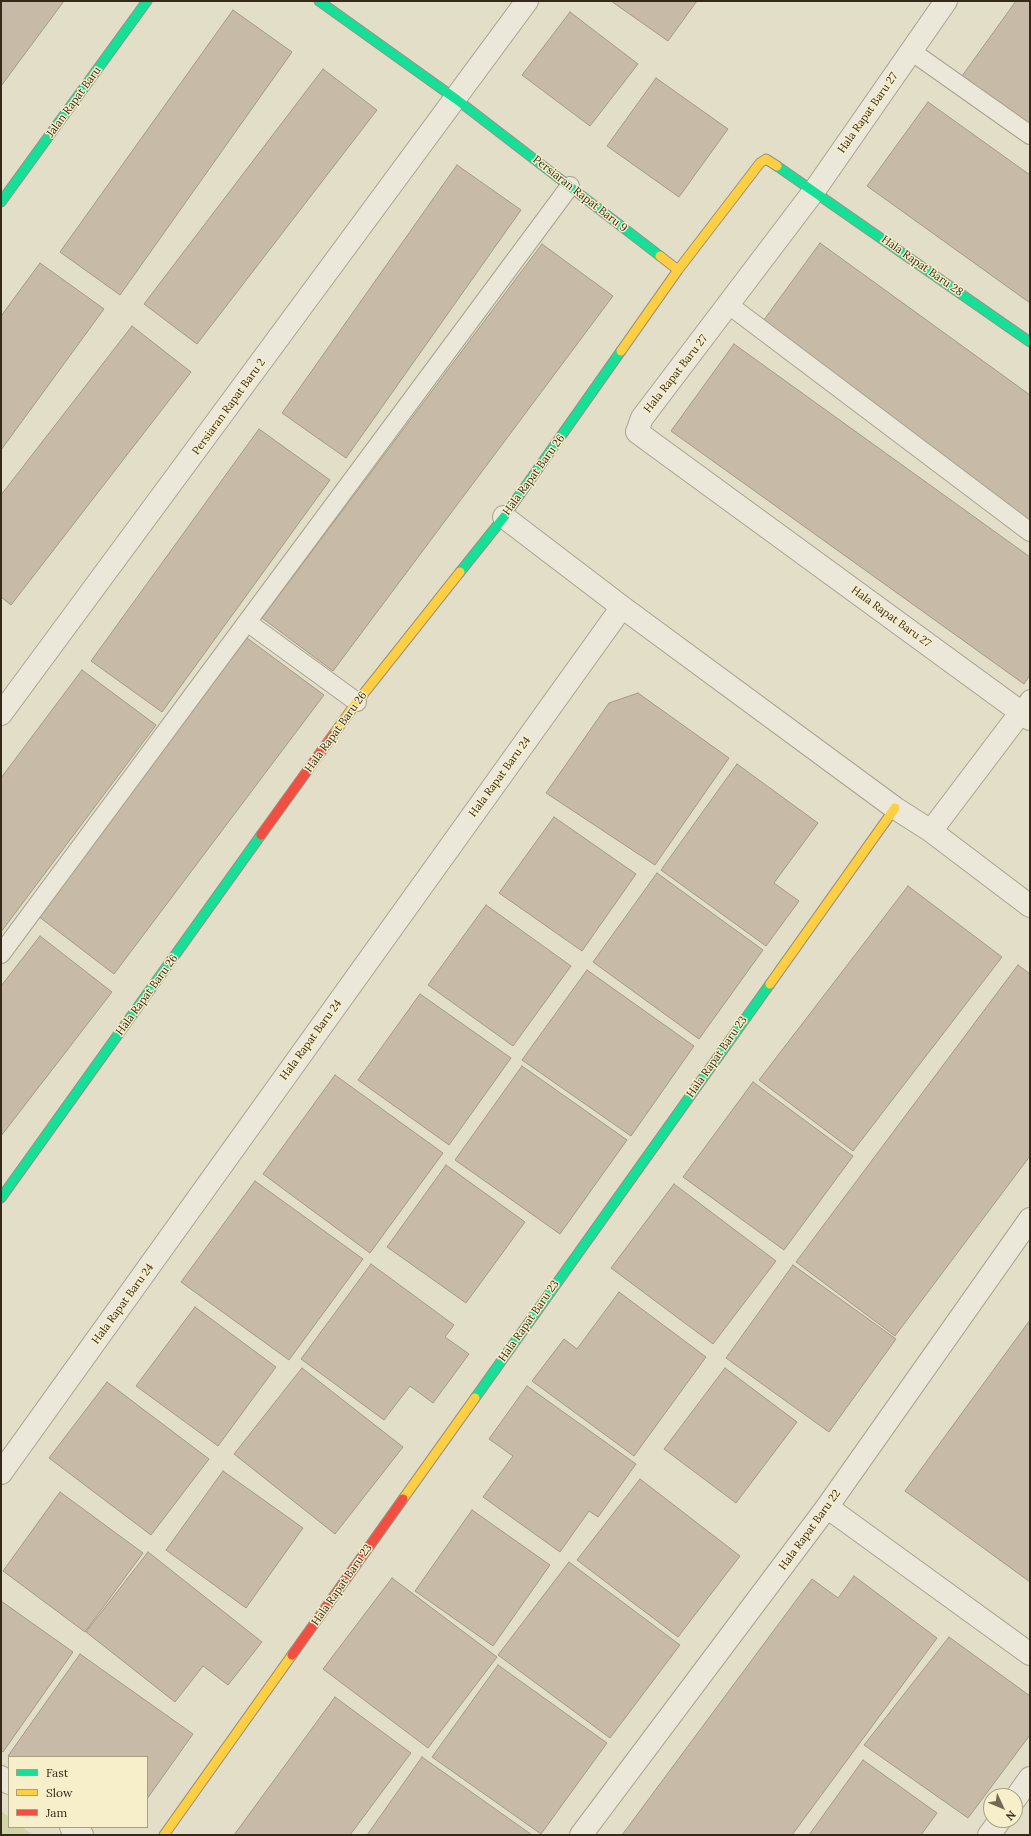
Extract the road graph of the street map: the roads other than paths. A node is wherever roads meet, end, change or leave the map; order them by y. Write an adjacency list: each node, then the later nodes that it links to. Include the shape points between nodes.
1 (147, 1): 10 (street, Jalan Rapat Baru)
2 (319, 1): 6 (street, Persiaran Rapat Baru 9)
3 (527, 1): 6 (street, Persiaran Rapat Baru 2)
4 (946, 1): 5 (street, Hala Rapat Baru 27)
5 (911, 51): 7 (lane); 9 (street, Hala Rapat Baru 27)
6 (456, 99): 8 (street, Persiaran Rapat Baru 9); 20 (street, Persiaran Rapat Baru 2)
7 (1030, 135)
8 (570, 186): 11 (street, Persiaran Rapat Baru 9); 17 (lane)
9 (814, 191): 11 (street, via 766,159 760,162); 12 (street, Hala Rapat Baru 27); 13 (street, Hala Rapat Baru 28)
10 (1, 202)
11 (678, 270): 14 (street, Hala Rapat Baru 26)
12 (729, 305): 15 (lane); 19 (street, Hala Rapat Baru 27, via 642,418 637,432)
13 (1030, 342)
14 (504, 517): 16 (street); 18 (street, Hala Rapat Baru 26)
15 (1030, 532)
16 (622, 607): 21 (street); 27 (street, Hala Rapat Baru 24)
17 (247, 622): 18 (lane); 24 (lane)
18 (357, 702): 25 (street, Hala Rapat Baru 26)
19 (1027, 710): 22 (street)
20 (1, 714)
21 (895, 808): 22 (street); 34 (street, Hala Rapat Baru 23)
22 (932, 831): 23 (street)
23 (1030, 906)
24 (1, 954)
25 (1, 1198)
26 (1030, 1219): 28 (street, Hala Rapat Baru 22)
27 (1, 1473)
28 (827, 1507): 29 (street); 35 (street, Hala Rapat Baru 22)
29 (1030, 1654)
30 (1030, 1778): 31 (street)
31 (1023, 1788)
32 (72, 1828): 33 (street)
33 (82, 1835)
34 (164, 1835)
35 (581, 1835)

